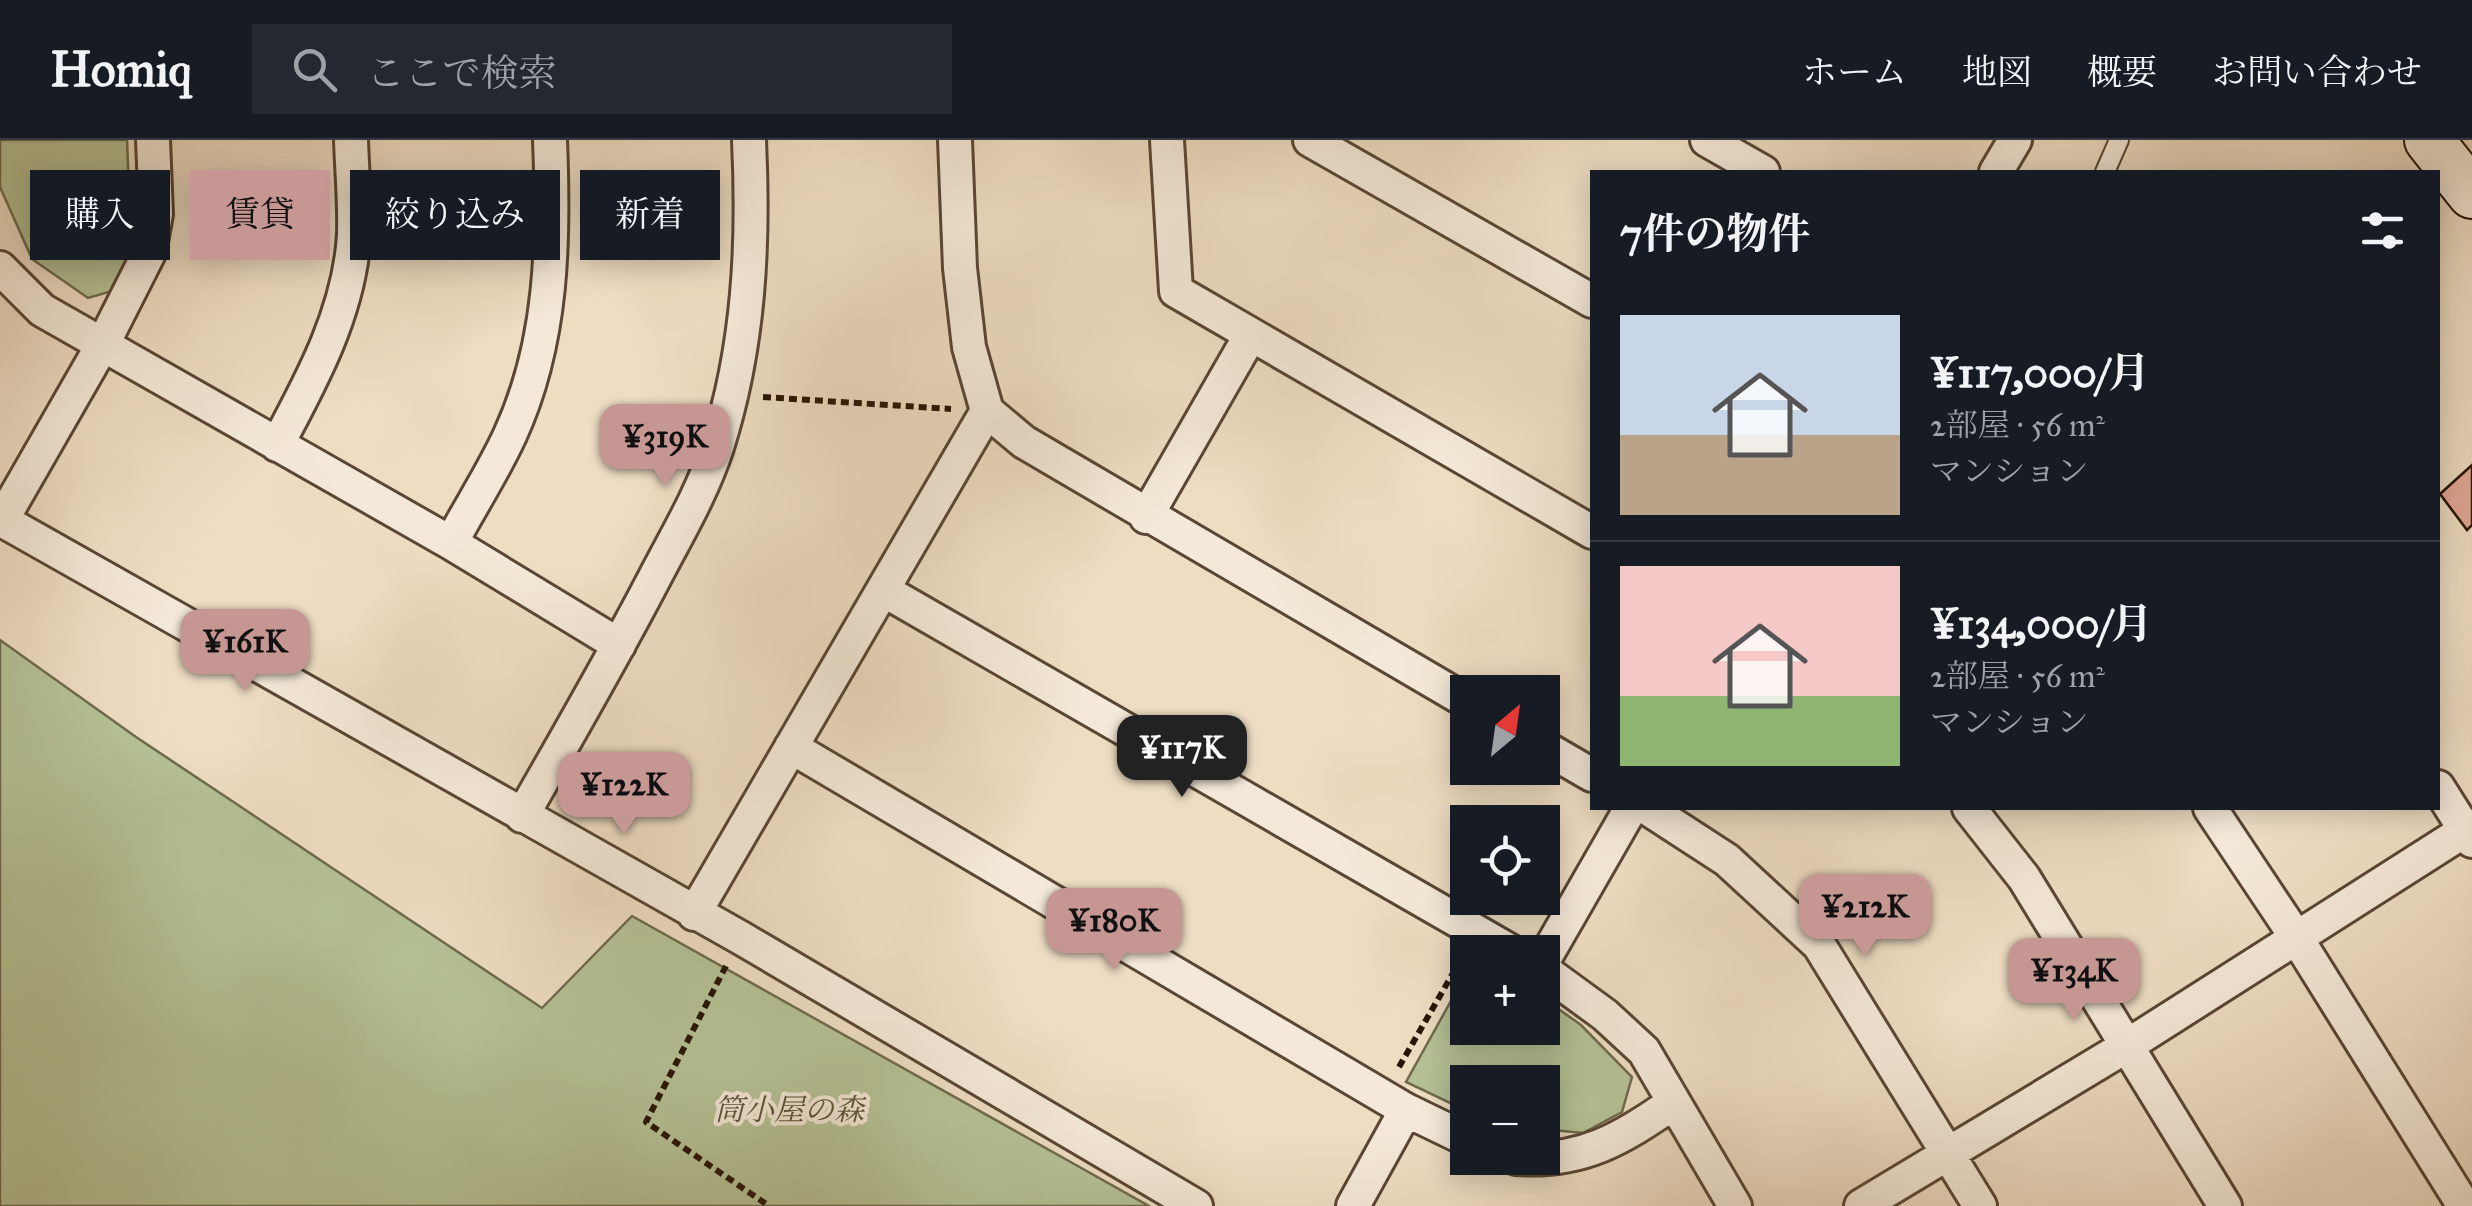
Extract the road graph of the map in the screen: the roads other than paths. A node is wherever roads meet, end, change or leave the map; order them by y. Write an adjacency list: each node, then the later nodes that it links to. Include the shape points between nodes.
1 (153, 140): 19 (street, via 156,214 149,253)
2 (351, 140): 21 (street, via 354,237 338,314)
3 (550, 140): 25 (street, via 553,218 535,365 510,434)
4 (750, 140): 27 (street, via 747,314 716,449)
5 (956, 140): 20 (street, via 969,347)
6 (1168, 140): 18 (street, via 1176,291)
7 (1310, 140): 17 (street)
8 (1707, 140): 12 (street)
9 (2015, 140): 13 (street)
10 (2118, 140): 14 (lane)
11 (2429, 140): 15 (street)
12 (1760, 170)
13 (1997, 170)
14 (2106, 170)
15 (2472, 194)
16 (0, 268): 19 (street, via 42,310)
17 (1590, 300)
18 (1250, 336): 22 (street); 24 (street)
19 (103, 344): 21 (street); 23 (street)
20 (987, 411): 22 (street, via 1024,442); 26 (street)
21 (277, 446): 25 (street)
22 (1146, 516): 28 (street)
23 (1, 519): 37 (street)
24 (1590, 531)
25 (451, 542): 27 (street)
26 (883, 590): 29 (street); 40 (street)
27 (619, 645): 37 (street)
28 (1450, 692)
29 (791, 747): 39 (street); 45 (street)
30 (1560, 756): 31 (street)
31 (1590, 774)
32 (2440, 790): 38 (street)
33 (1631, 810): 41 (street)
34 (1650, 810): 48 (street, via 1727,860 1819,946)
35 (1971, 810): 44 (street, via 2024,878)
36 (2211, 810): 42 (street)
37 (522, 816): 39 (street)
38 (2470, 832): 42 (street)
39 (694, 914): 50 (street)
40 (1478, 935)
41 (1560, 935)
42 (2296, 937): 44 (street); 56 (street)
43 (1560, 980): 46 (street, via 1644,1050)
44 (2125, 1047): 48 (street); 55 (street)
45 (1394, 1102): 47 (street); 51 (street)
46 (1674, 1104): 49 (street, via 1602,1148); 52 (street)
47 (1450, 1131)
48 (1946, 1152): 53 (street); 54 (street)
49 (1560, 1157)
50 (1196, 1206)
51 (1353, 1206)
52 (1734, 1206)
53 (1861, 1206)
54 (1980, 1206)
55 (2225, 1206)
56 (2464, 1206)

